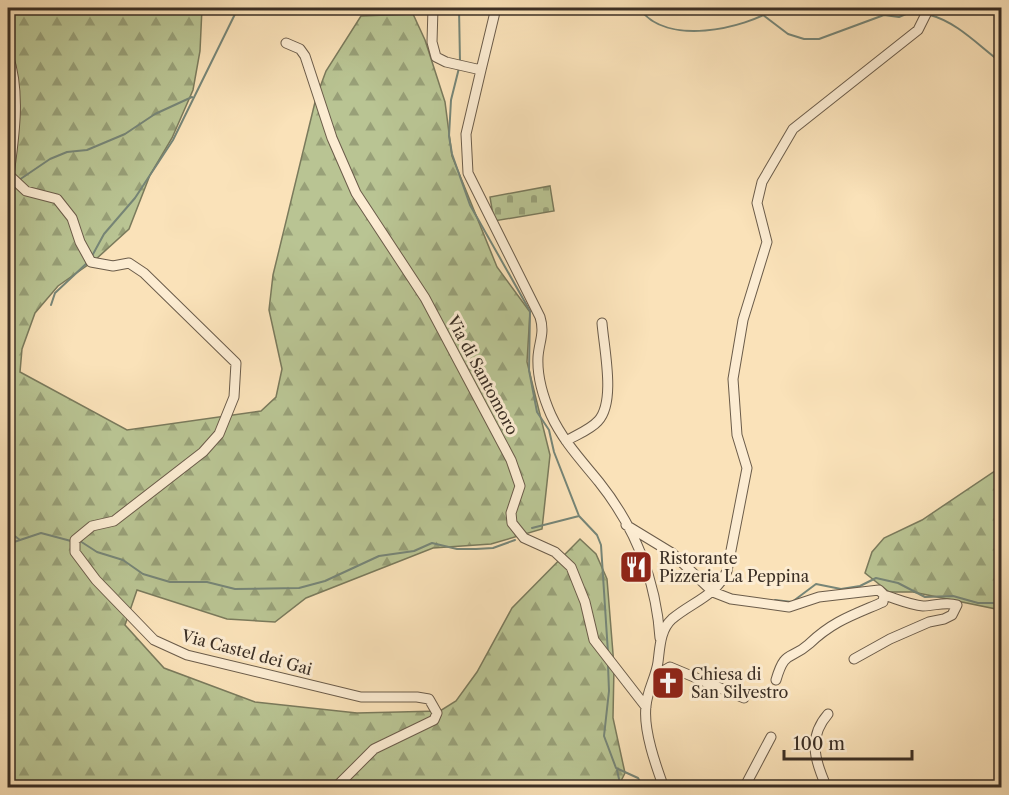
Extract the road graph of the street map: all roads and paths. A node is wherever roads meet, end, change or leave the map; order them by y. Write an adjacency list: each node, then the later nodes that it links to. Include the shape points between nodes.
1 (433, 8): 6 (street, via 436,57)
2 (496, 8): 6 (street, Via di Santomoro)
3 (929, 8): 10 (street, via 918,30 793,129 762,182 757,203 766,242 743,320 733,379 737,435 747,468 727,571)
4 (286, 43): 16 (street, Via di Santomoro, via 305,56 332,138 356,193 425,298 511,460 520,486 510,513 512,523 524,538 555,552 571,567 597,645)
5 (8, 55): 19 (street, Via Castel dei Gai, via 14,85 15,135 9,175 26,191 57,199 72,218 91,262 129,264 144,273 236,363 234,397 219,434 203,452 140,502 114,520 92,526 75,540 75,552 96,580 154,640 187,655 361,697 429,699 437,713 434,720 374,749)
6 (481, 70): 8 (street, Via di Santomoro, via 465,140 468,172 540,317 543,331 539,370 546,401)
7 (602, 323): 8 (street, via 608,395 605,409 596,423)
8 (566, 441): 9 (street, Via di Santomoro, via 607,493)
9 (626, 525): 10 (street, Via di Santomoro, via 672,553); 12 (street, Via di Santomoro, via 651,582)
10 (713, 592): 11 (street, Via di Santomoro, via 776,607 879,590); 12 (street, Via di Santomoro, via 672,620)
11 (884, 595): 13 (street, Via di Santomoro, via 919,605 957,605 952,615 890,639); 14 (street, via 883,602 829,625 808,644 789,653)
12 (660, 644): 16 (street, Via di Santomoro)
13 (854, 659)
14 (776, 680)
15 (744, 698): 16 (street, via 670,667 663,671)
16 (647, 703): 20 (street, Via di Santomoro, via 653,757)
17 (828, 714): 22 (street, via 817,728 813,743)
18 (771, 737): 21 (street)
19 (335, 788)
20 (664, 788)
21 (744, 788)
22 (827, 788)

